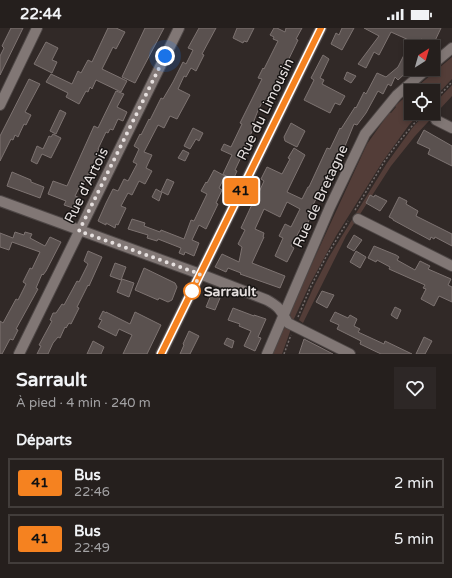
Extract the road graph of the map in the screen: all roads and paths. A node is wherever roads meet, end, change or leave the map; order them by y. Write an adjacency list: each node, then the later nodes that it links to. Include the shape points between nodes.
1 (38, 28): 9 (street)
2 (179, 28): 15 (street, Rue d'Artois)
3 (321, 28): 17 (street, Rue du Limousin)
4 (452, 48): 5 (street)
5 (440, 58)
6 (419, 76): 18 (street, Rue de Bretagne, via 397,95 365,134)
7 (452, 82): 8 (path)
8 (440, 95)
9 (0, 105)
10 (417, 120): 14 (path, via 384,162)
11 (436, 120): 12 (street)
12 (452, 128)
13 (0, 201): 15 (street)
14 (353, 218): 16 (street); 19 (path, via 327,255)
15 (79, 231): 17 (street); 20 (street, Rue d'Artois)
16 (452, 266)
17 (200, 274): 18 (street, via 267,300 278,306); 21 (street, Rue du Limousin)
18 (283, 313): 19 (street, via 288,323); 22 (street, Rue de Bretagne)
19 (294, 326): 23 (path); 24 (street)
20 (19, 354)
21 (161, 354)
22 (267, 354)
23 (284, 354)
24 (350, 354)

